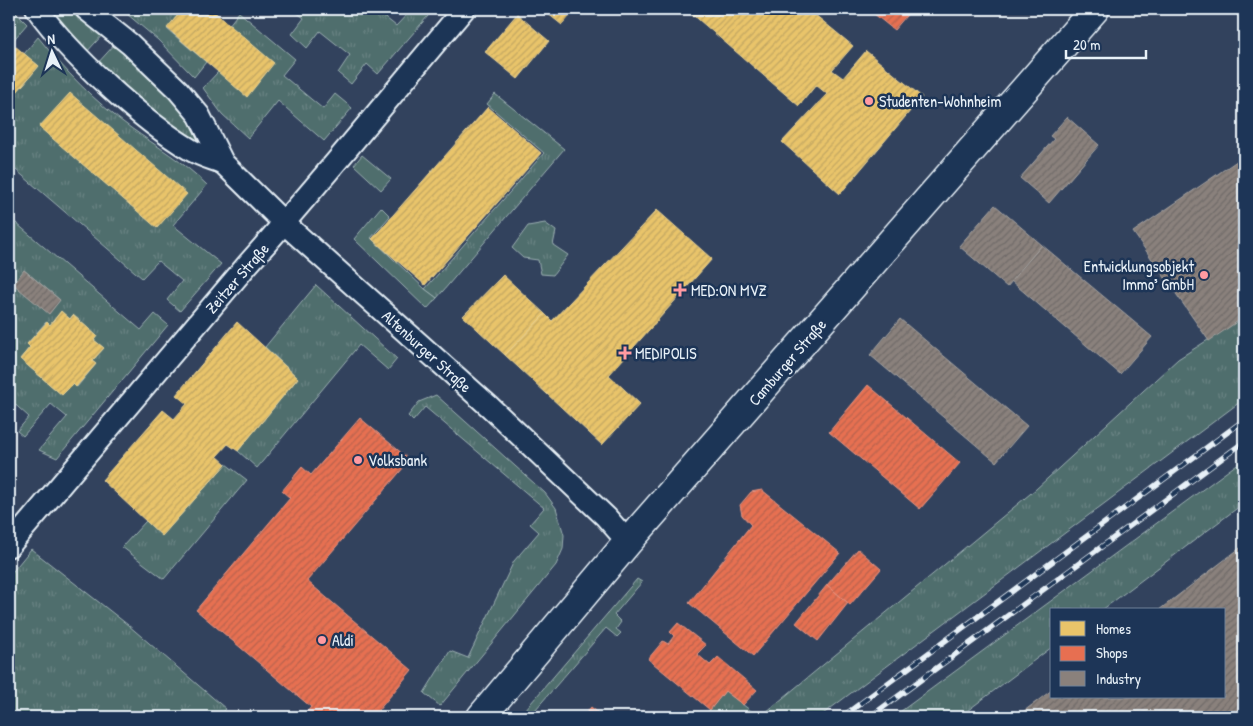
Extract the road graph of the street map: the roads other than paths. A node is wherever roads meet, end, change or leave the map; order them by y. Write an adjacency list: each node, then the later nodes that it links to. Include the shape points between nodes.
1 (38, 9): 5 (street, Altenburger Straße, via 85,63 113,89 186,146)
2 (86, 9): 5 (street, Altenburger Straße, via 130,44 178,90 199,115)
3 (464, 9): 6 (street, Zeitzer Straße)
4 (1095, 9): 7 (main road, Camburger Straße)
5 (223, 163): 6 (street, Altenburger Straße)
6 (285, 224): 7 (street, Altenburger Straße, via 490,407); 8 (street, Zeitzer Straße)
7 (628, 542): 9 (main road, Camburger Straße)
8 (9, 546)
9 (481, 717)

